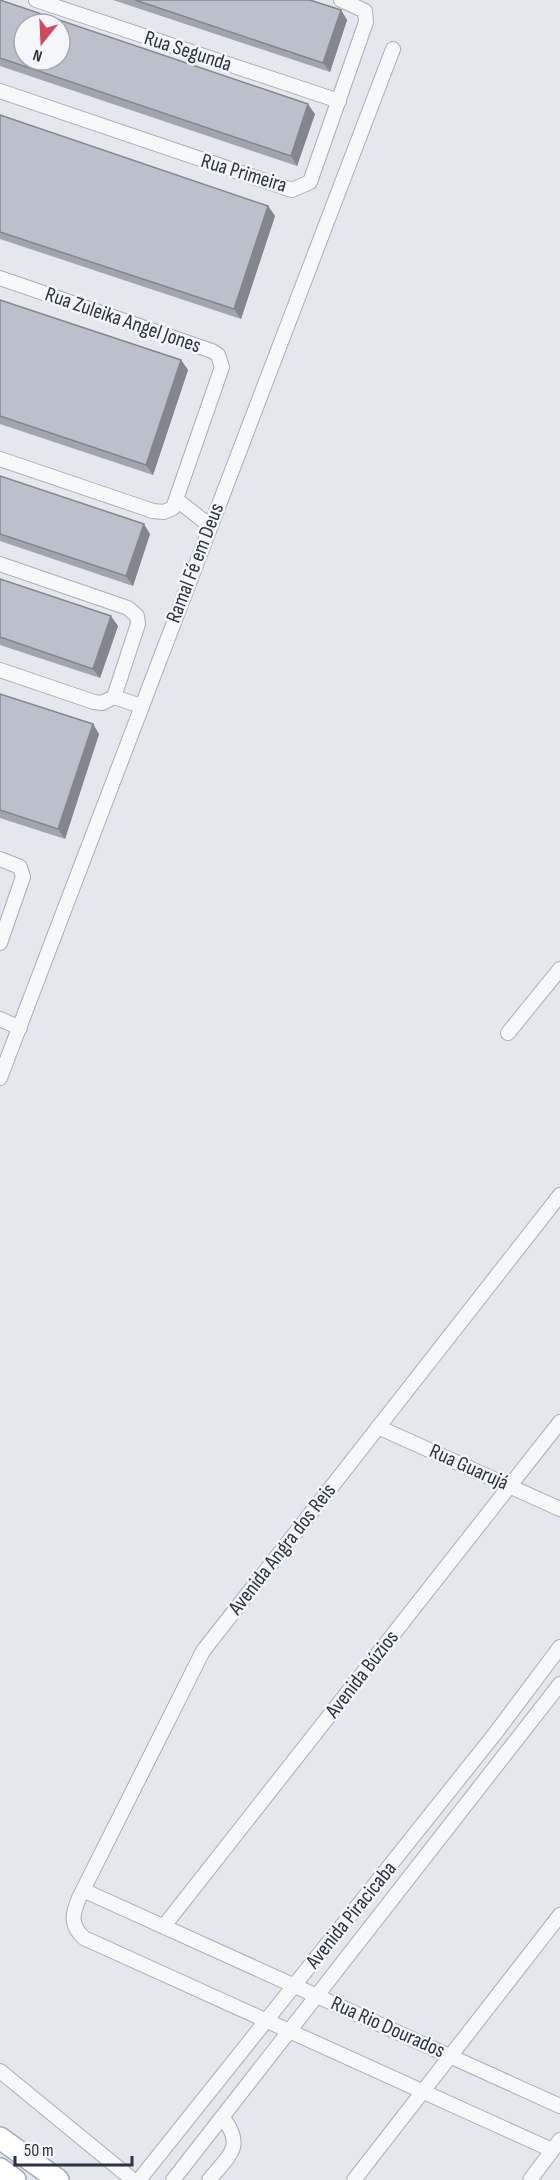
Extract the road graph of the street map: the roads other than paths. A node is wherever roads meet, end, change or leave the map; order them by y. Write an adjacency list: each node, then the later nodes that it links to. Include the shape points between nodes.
1 (36, 0): 5 (street, Rua Segunda)
2 (340, 0): 5 (street, Rua Primeira, via 360,7 367,16)
3 (393, 49): 9 (street, Ramal Fé em Deus)
4 (0, 92): 5 (street, Rua Primeira, via 292,190 310,182)
5 (339, 101)
6 (0, 278): 8 (street, Rua Zuleika Angel Jones, via 218,355 222,367)
7 (0, 459): 8 (street, Rua Zuleika Angel Jones, via 153,511 173,508)
8 (177, 500): 9 (street)
9 (209, 525): 13 (street, Ramal Fé em Deus)
10 (0, 564): 12 (street, via 133,611 138,624)
11 (0, 670): 12 (street, via 94,702)
12 (114, 697): 13 (street)
13 (141, 706): 18 (street, Ramal Fé em Deus)
14 (0, 859): 15 (street, via 20,867 23,877)
15 (0, 943)
16 (560, 969): 19 (street)
17 (0, 1019): 18 (street)
18 (20, 1028): 20 (street, Ramal Fé em Deus)
19 (508, 1033)
20 (0, 1078)
21 (560, 1195): 23 (street, Avenida Angra dos Reis)
22 (560, 1422): 24 (street, Avenida Búzios)
23 (378, 1427): 24 (street, Rua Guarujá); 28 (street, Avenida Angra dos Reis, via 203,1652)
24 (510, 1485): 25 (street, Rua Guarujá); 30 (street, Avenida Búzios)
25 (560, 1509)
26 (560, 1647): 31 (street, Avenida Piracicaba)
27 (560, 1684): 32 (street, Avenida Piracicaba)
28 (85, 1891): 30 (street, Rua Rio Dourados); 33 (street, Avenida Angra dos Reis, via 73,1920 73,1927 84,1938)
29 (560, 1915): 35 (street)
30 (164, 1926): 31 (street, Rua Rio Dourados)
31 (294, 1985): 32 (street, Rua Rio Dourados); 33 (street, Avenida Piracicaba)
32 (318, 1996): 34 (street, Avenida Piracicaba); 35 (street, Rua Rio Dourados)
33 (265, 2021): 34 (street); 46 (street, Avenida Piracicaba)
34 (289, 2031): 37 (street); 39 (street, Avenida Piracicaba)
35 (451, 2054): 37 (street); 38 (street, Rua Rio Dourados)
36 (0, 2071): 45 (street)
37 (421, 2091): 41 (street); 49 (street)
38 (560, 2106)
39 (224, 2119): 47 (street, Avenida Piracicaba); 48 (street, via 236,2142)
40 (0, 2138): 44 (main road)
41 (556, 2145): 50 (street)
42 (0, 2169): 43 (main road)
43 (15, 2180)
44 (58, 2180)
45 (133, 2180)
46 (139, 2180)
47 (173, 2180)
48 (209, 2180)
49 (354, 2180)
50 (530, 2180)

